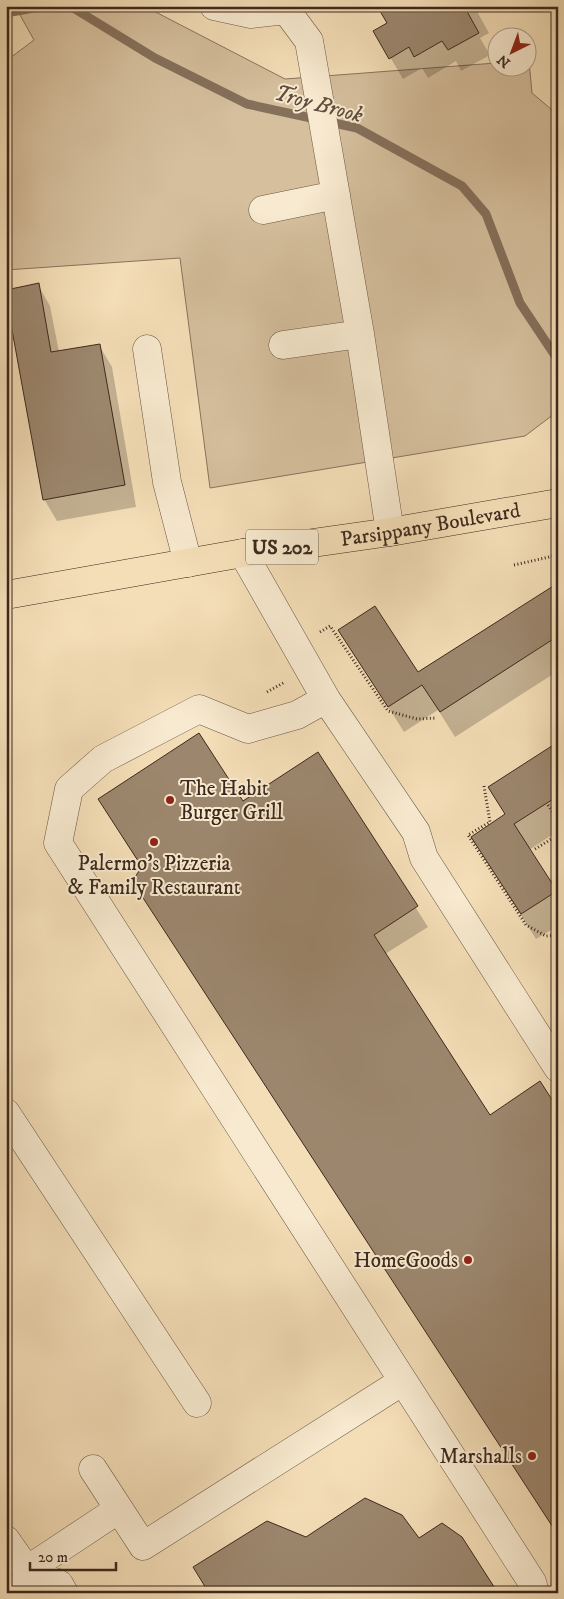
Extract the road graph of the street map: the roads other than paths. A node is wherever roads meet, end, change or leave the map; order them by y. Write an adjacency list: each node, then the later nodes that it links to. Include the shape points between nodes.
1 (214, 6): 2 (lane, via 252,14)
2 (285, 8): 3 (lane, via 309,41)
3 (334, 183): 4 (lane); 5 (lane)
4 (263, 210)
5 (360, 334): 6 (lane); 9 (lane)
6 (283, 345)
7 (147, 349): 11 (lane, via 167,482)
8 (558, 503): 9 (main road, Parsippany Boulevard / US 202)
9 (390, 532): 10 (main road, Parsippany Boulevard / US 202)
10 (243, 553): 11 (main road, Parsippany Boulevard / US 202); 13 (lane)
11 (188, 563): 12 (main road, Parsippany Boulevard / US 202)
12 (6, 595)
13 (326, 699): 14 (lane, via 416,832 424,858); 16 (lane, via 297,715 248,729 199,709 103,759 69,789 58,842)
14 (558, 1068)
15 (6, 1113): 17 (lane)
16 (403, 1381): 19 (lane, via 143,1546); 23 (lane)
17 (197, 1403)
18 (94, 1469): 19 (lane)
19 (119, 1509): 21 (lane)
20 (6, 1540): 21 (lane)
21 (25, 1581): 22 (lane, via 59,1584)
22 (64, 1593)
23 (536, 1593)

